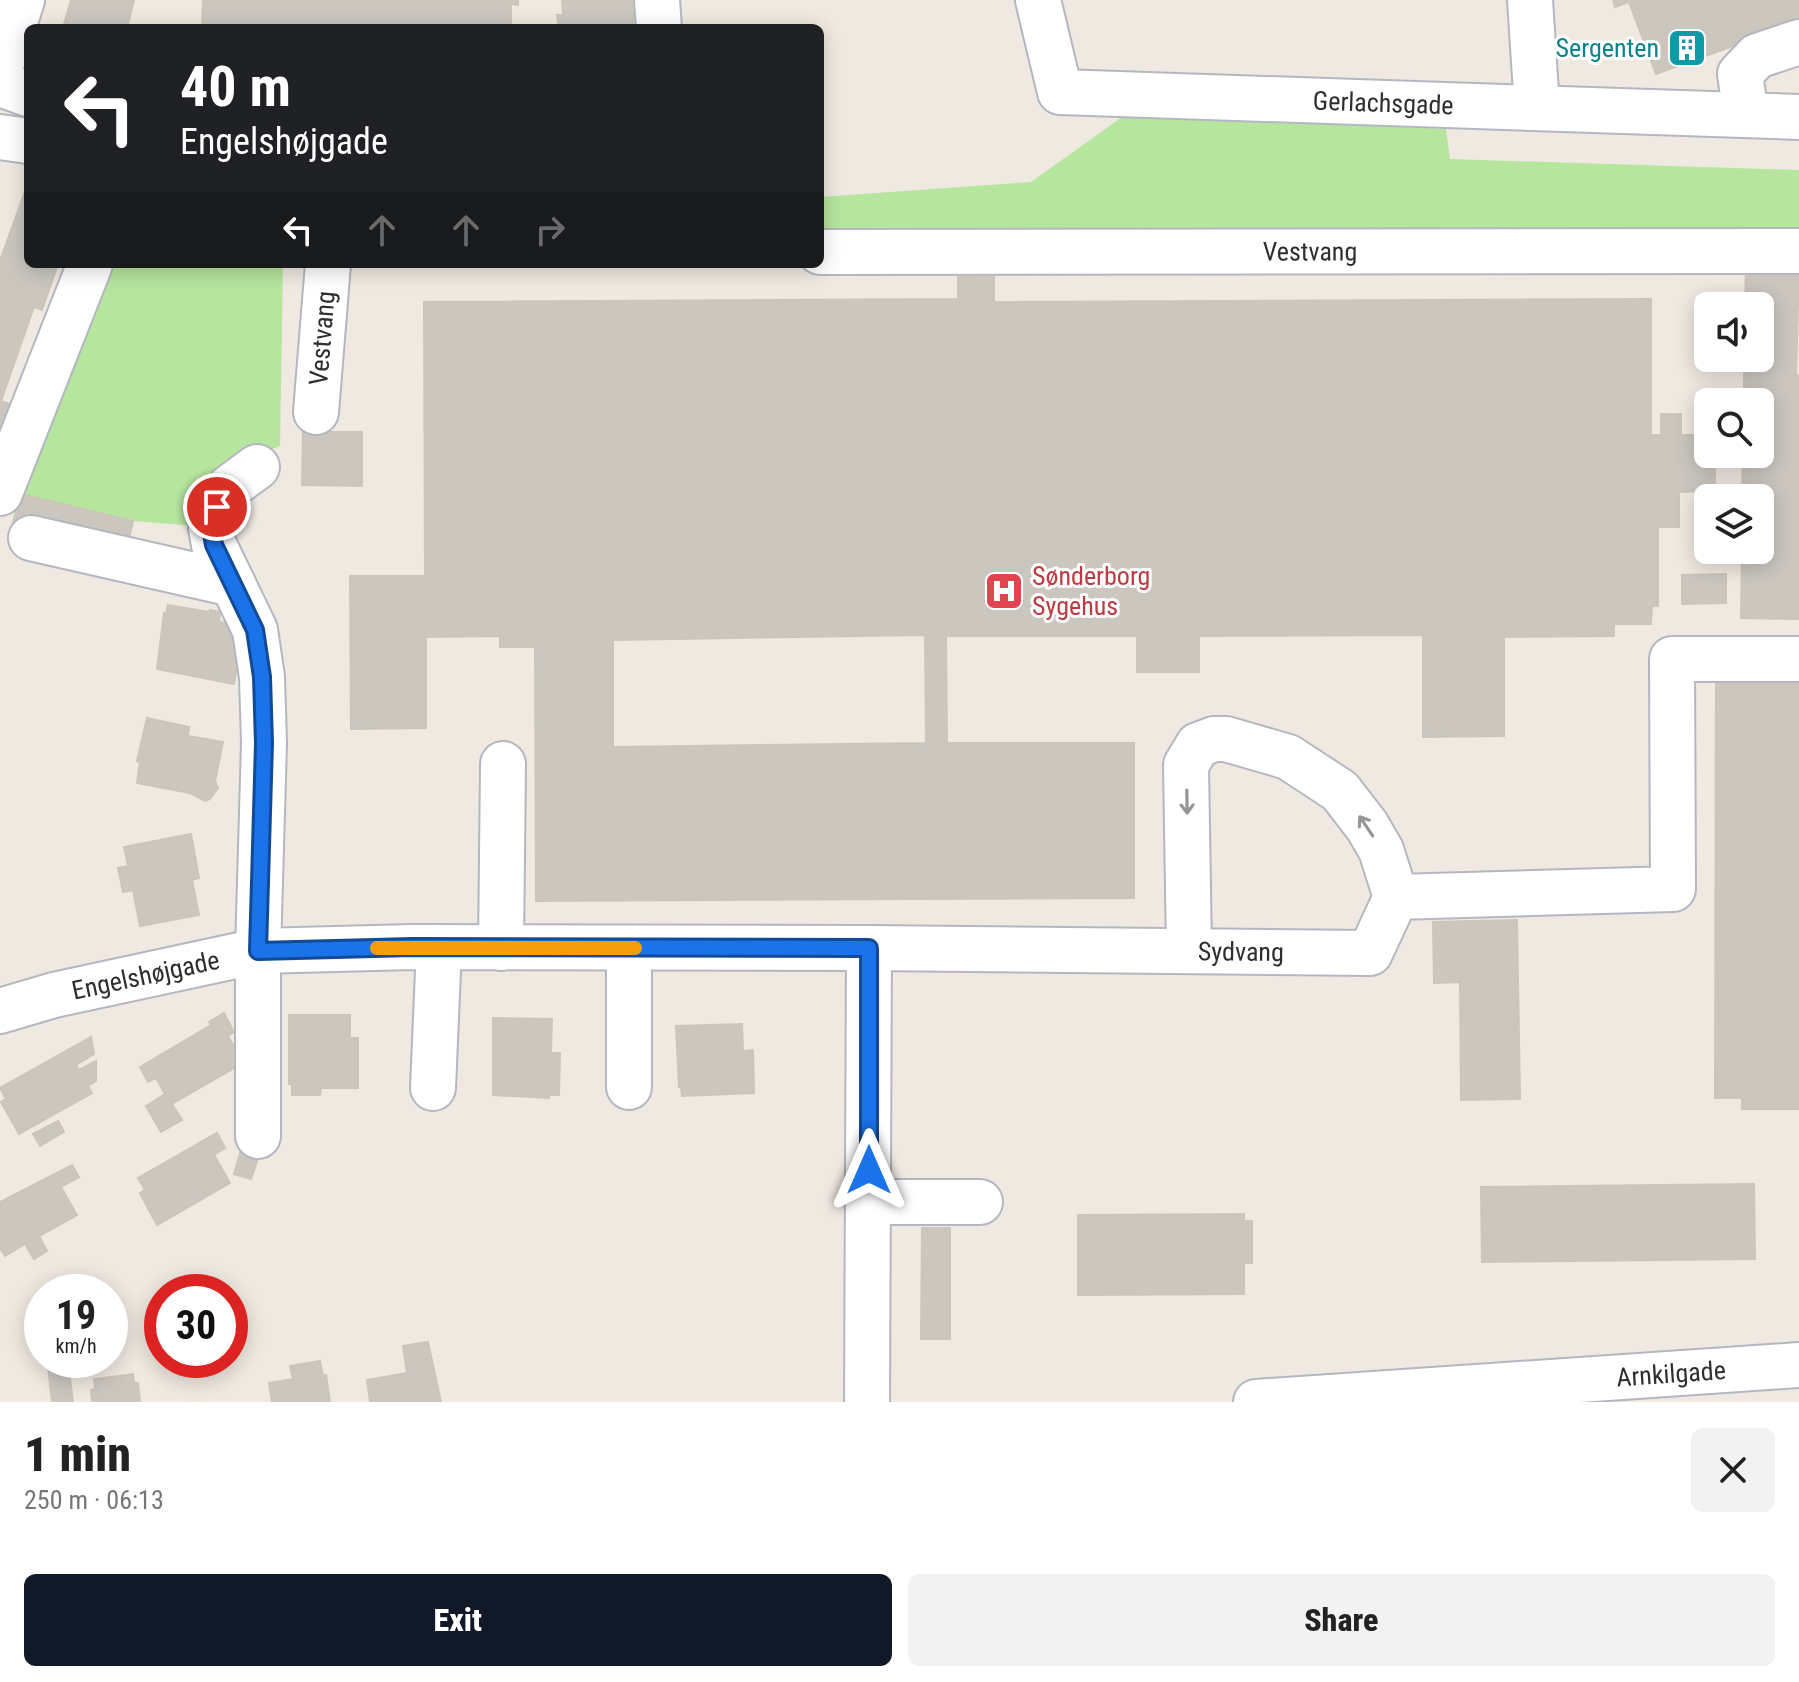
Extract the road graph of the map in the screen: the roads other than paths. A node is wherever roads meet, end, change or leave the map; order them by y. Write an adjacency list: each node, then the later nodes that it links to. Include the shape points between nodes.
1 (22, 0): 7 (street)
2 (657, 0): 5 (street)
3 (1038, 0): 10 (street, Gerlachsgade, via 1060,92)
4 (1530, 0): 10 (street)
5 (659, 24)
6 (1799, 42): 11 (street, via 1757,56 1740,74)
7 (0, 69)
8 (0, 84): 9 (street)
9 (24, 93)
10 (1537, 108): 11 (street, Gerlachsgade)
11 (1746, 115): 12 (street, Gerlachsgade)
12 (1799, 117)
13 (0, 137): 14 (street)
14 (24, 140)
15 (1799, 251): 16 (street, Vestvang)
16 (824, 252)
17 (88, 268): 21 (street)
18 (328, 268): 19 (street, Vestvang)
19 (316, 412)
20 (257, 467): 23 (street, via 230,487 211,528)
21 (0, 493)
22 (31, 538): 23 (street)
23 (233, 584): 31 (street, via 255,630 262,677)
24 (1799, 659): 26 (street, via 1672,659 1673,889)
25 (503, 764): 28 (street)
26 (1396, 897): 32 (street, Sydvang, via 1370,953); 32 (street, one-way to 32, via 1381,850 1340,791 1288,757 1214,739 1198,745 1186,765)
27 (439, 947): 28 (street, Engelshøjgade); 31 (street, Engelshøjgade); 35 (street)
28 (501, 948): 29 (street, Engelshøjgade)
29 (629, 948): 30 (street, Engelshøjgade); 34 (street)
30 (869, 948): 32 (street, Sydvang); 37 (street)
31 (258, 951): 33 (street, Engelshøjgade); 36 (street)
32 (1189, 951)
33 (0, 1011)
34 (629, 1087)
35 (433, 1088)
36 (258, 1136)
37 (869, 1202): 38 (street); 41 (street)
38 (980, 1202)
39 (1799, 1365): 40 (street, Arnkilgade)
40 (1506, 1394): 42 (street, Arnkilgade)
41 (867, 1402)
42 (1256, 1402)

